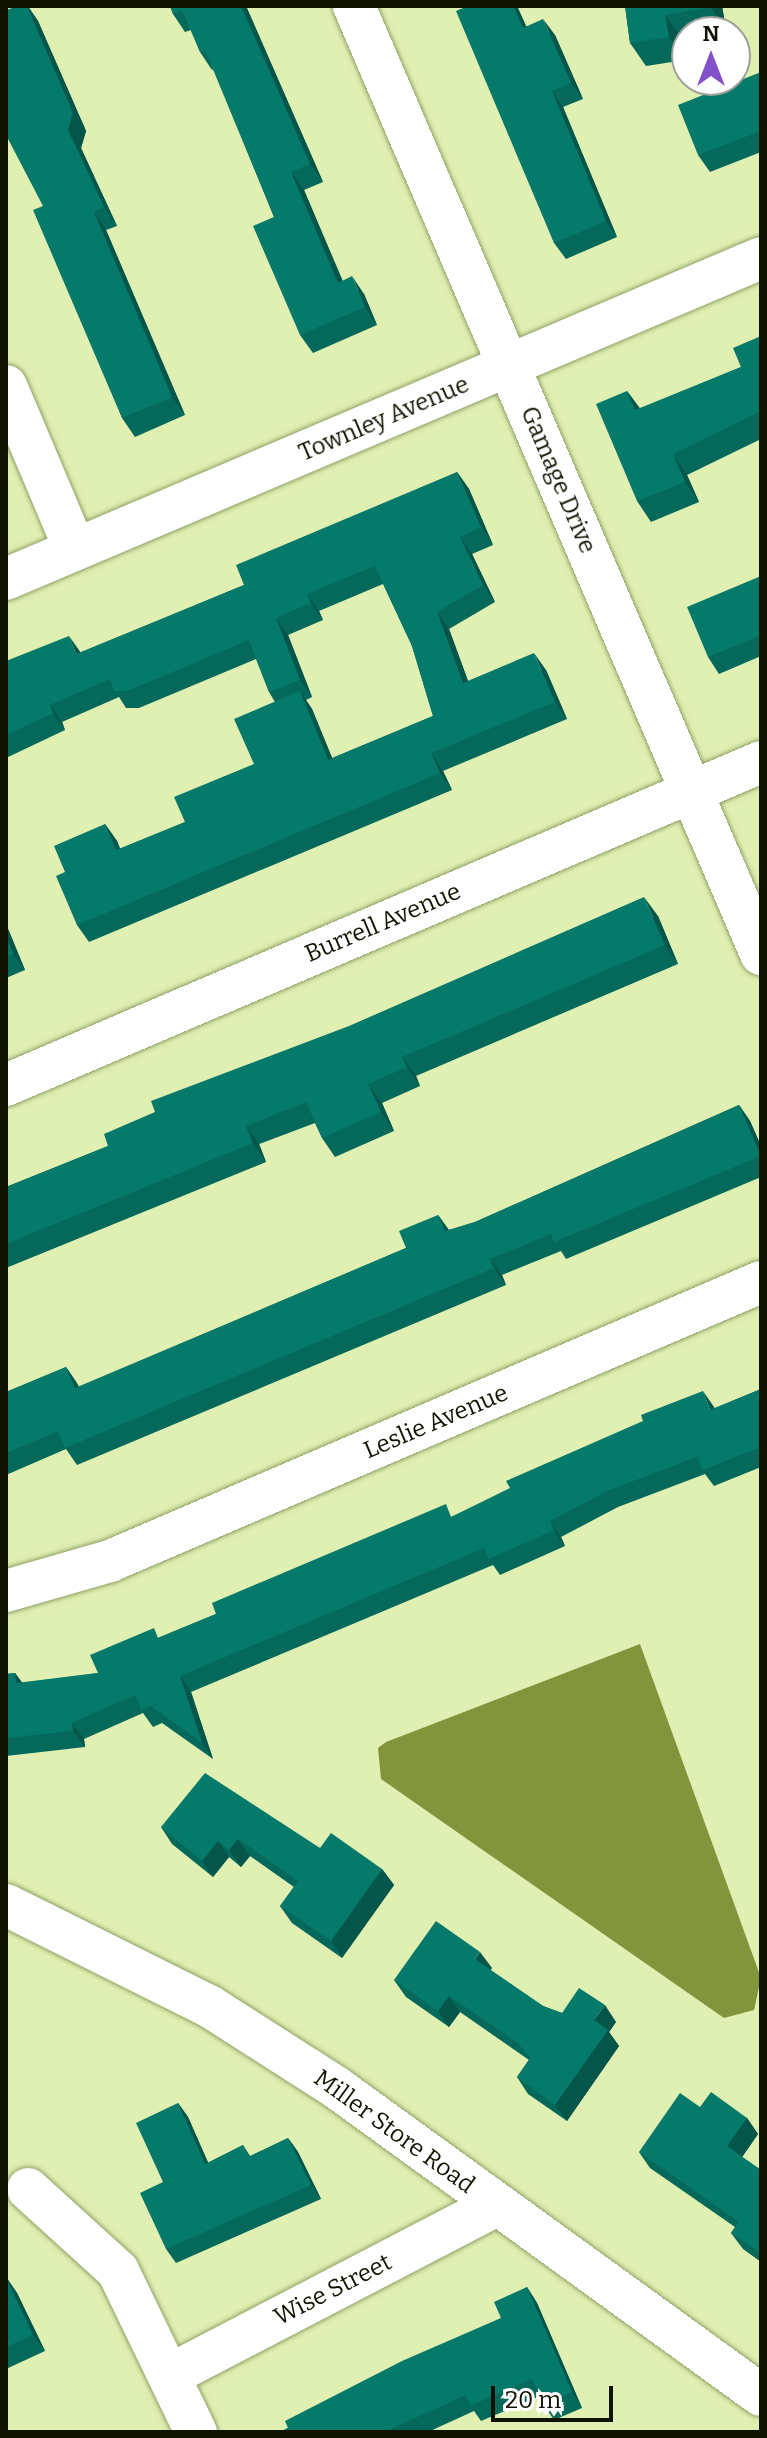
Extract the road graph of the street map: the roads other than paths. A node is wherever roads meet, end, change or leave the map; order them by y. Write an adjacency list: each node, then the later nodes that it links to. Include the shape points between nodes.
1 (354, 6): 3 (street, Gamage Drive)
2 (761, 258): 3 (street, Townley Avenue)
3 (510, 366): 5 (street, Townley Avenue); 8 (street, Gamage Drive)
4 (6, 386): 5 (street)
5 (75, 549): 6 (street, Townley Avenue)
6 (6, 579)
7 (761, 762): 8 (street, Burrell Avenue)
8 (690, 792): 9 (street, Gamage Drive); 10 (street, Burrell Avenue)
9 (761, 954)
10 (6, 1085)
11 (761, 1282): 12 (street, Leslie Avenue, via 110,1561)
12 (6, 1591)
13 (6, 1905): 15 (street, Miller Store Road, via 209,2006 337,2088)
14 (28, 2189): 16 (street, via 118,2271)
15 (495, 2206): 16 (street, Wise Street); 17 (street, Miller Store Road)
16 (170, 2375): 18 (street)
17 (761, 2395)
18 (196, 2432)

